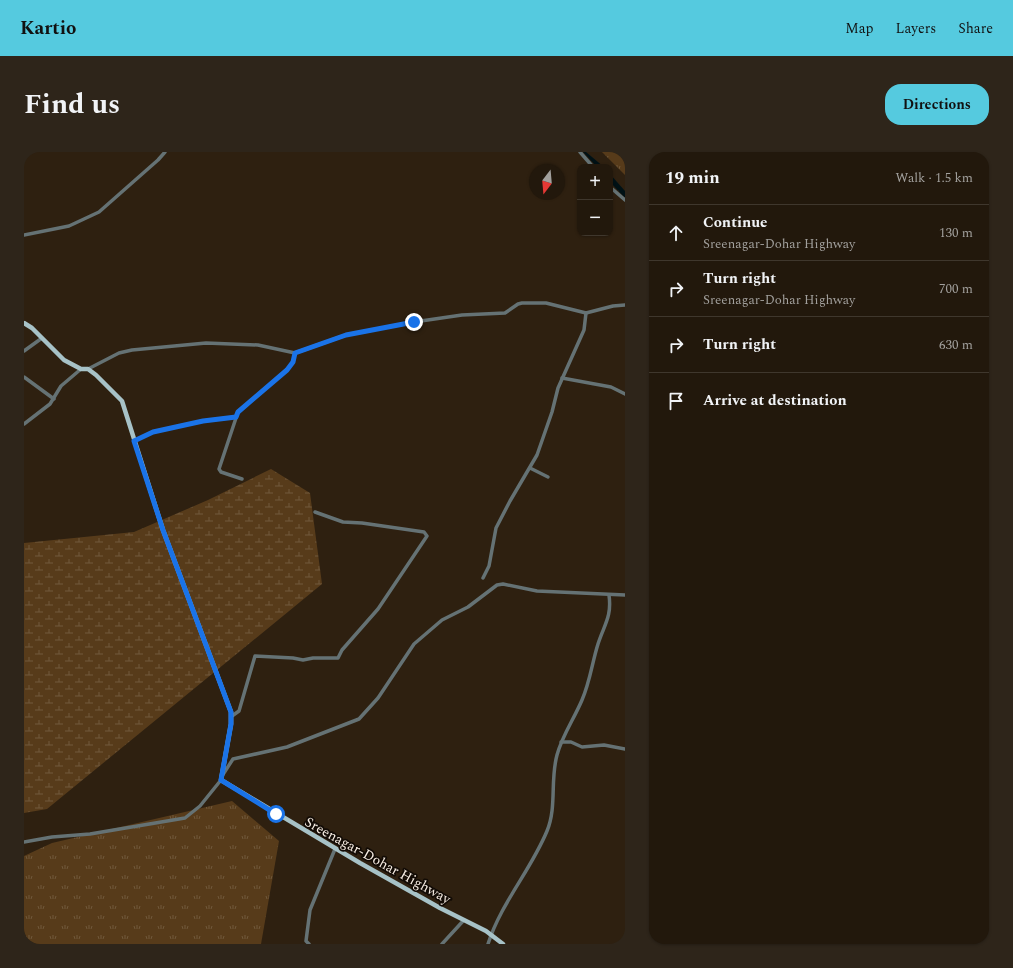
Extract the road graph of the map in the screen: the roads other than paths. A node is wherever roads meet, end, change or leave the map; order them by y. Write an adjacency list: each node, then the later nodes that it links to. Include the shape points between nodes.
1 (165, 152): 6 (street, via 98,212 69,226)
2 (580, 152): 3 (street)
3 (590, 164)
4 (613, 189): 5 (street)
5 (625, 200)
6 (24, 235)
7 (625, 305): 8 (street)
8 (586, 313): 12 (street, via 546,303 522,303 502,314 448,317 342,336); 16 (street, via 584,330)
9 (24, 323): 10 (main road)
10 (42, 338): 11 (street); 14 (main road, via 64,360)
11 (24, 351)
12 (295, 353): 13 (street, via 258,345 206,343 132,350 119,353); 19 (street, via 293,362 287,370 238,412)
13 (88, 368): 14 (main road); 21 (main road, via 122,400)
14 (81, 369): 18 (street, via 61,386)
15 (24, 377): 18 (street)
16 (562, 378): 17 (street, via 611,387); 22 (street, via 543,439)
17 (625, 394)
18 (54, 399): 20 (street, via 42,412)
19 (236, 417): 21 (street, via 153,432); 24 (street, via 219,469)
20 (24, 424)
21 (134, 441): 29 (main road, via 163,530)
22 (530, 468): 23 (street); 26 (street, via 496,528 489,566)
23 (548, 477)
24 (242, 479)
25 (315, 512): 29 (street, via 336,520 424,532 427,536 378,609 338,658 303,660 255,656 239,711)
26 (483, 578)
27 (609, 595): 28 (street); 30 (street, via 609,618 582,699); 32 (street, via 537,591 497,585 468,607 442,620 414,644 362,718 287,747 233,759)
28 (625, 595)
29 (232, 716): 32 (main road)
30 (561, 742): 31 (street, via 571,742 582,747 604,745); 36 (street, via 554,772 552,809 547,830)
31 (625, 749)
32 (221, 778): 33 (street, via 200,806 185,818); 34 (main road, Sreenagar-Dohar Highway)
33 (24, 842)
34 (334, 849): 35 (main road, Sreenagar-Dohar Highway); 37 (street, via 310,910 306,941)
35 (464, 920): 36 (main road, Sreenagar-Dohar Highway); 38 (street)
36 (491, 934): 39 (street); 40 (main road, Sreenagar-Dohar Highway)
37 (309, 944)
38 (442, 944)
39 (488, 944)
40 (503, 944)

